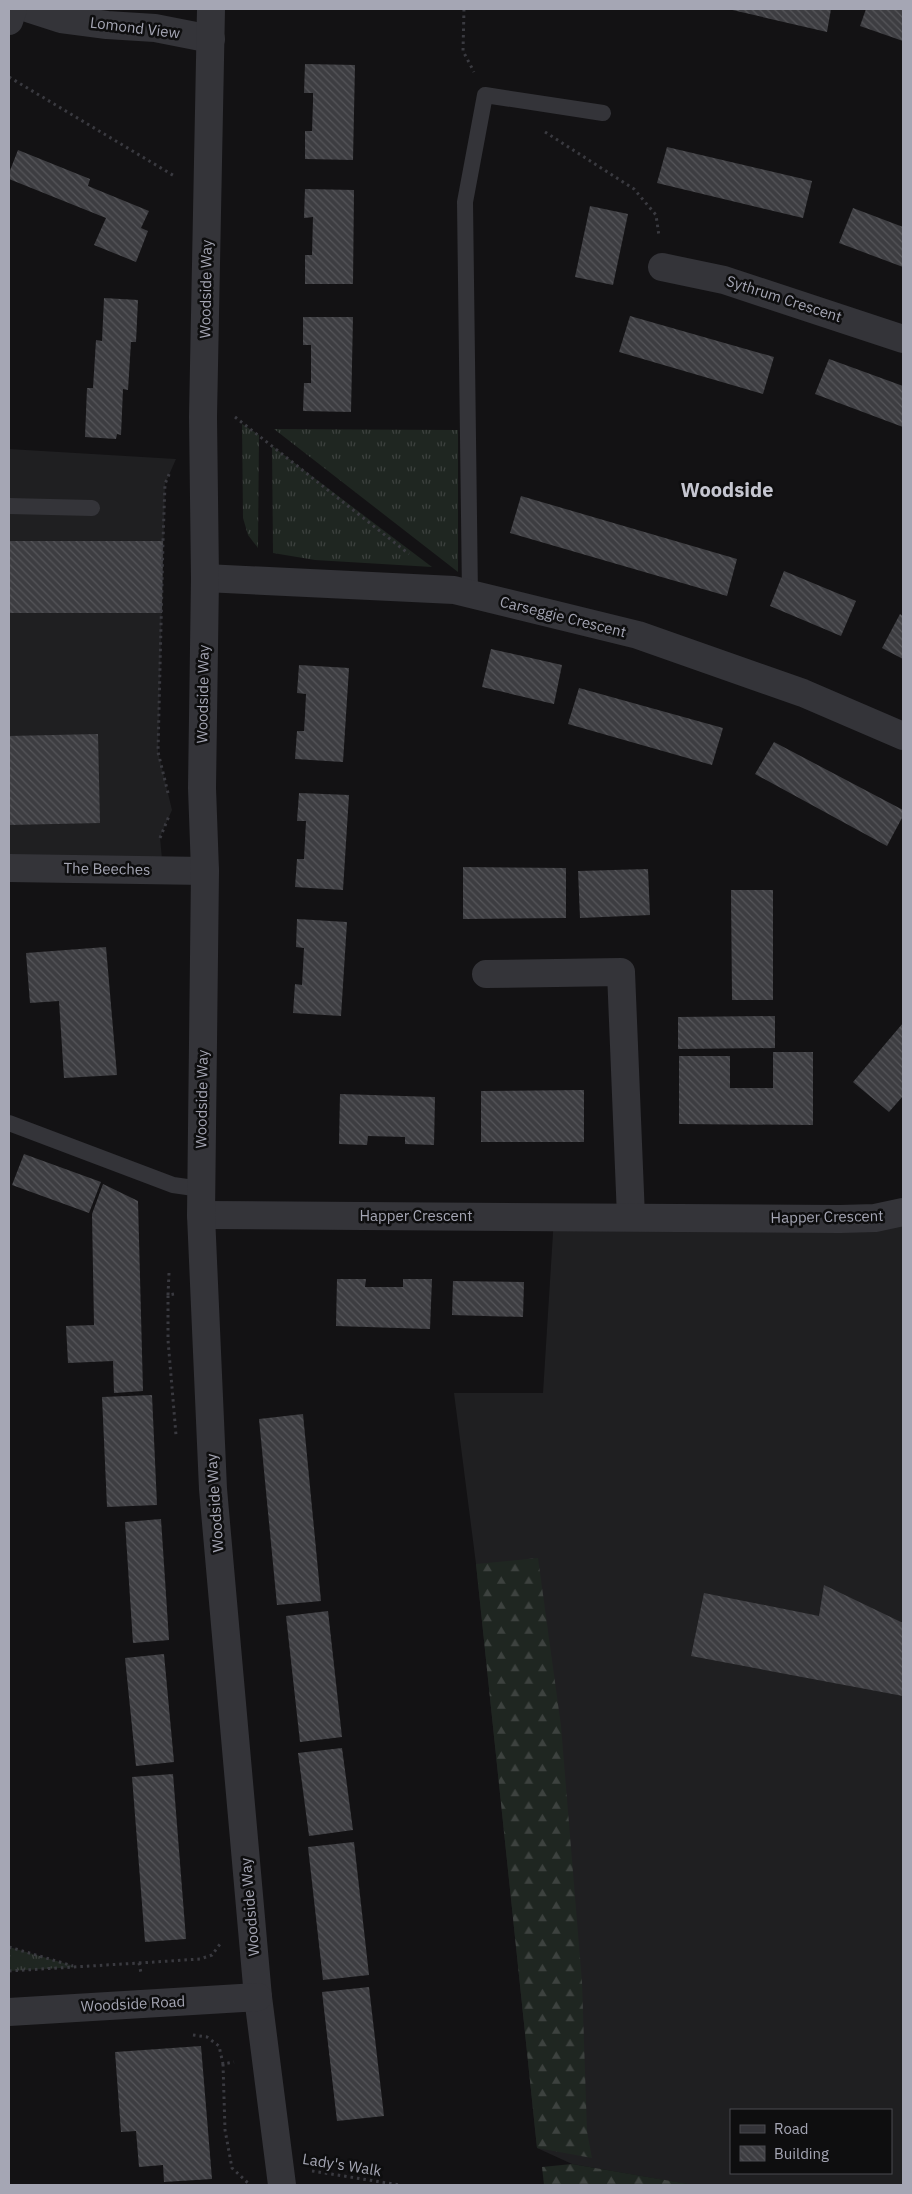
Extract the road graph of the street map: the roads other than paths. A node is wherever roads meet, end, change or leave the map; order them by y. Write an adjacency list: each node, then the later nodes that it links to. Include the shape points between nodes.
1 (14, 9): 4 (street)
2 (30, 9): 5 (street, Lomond View, via 61,19 155,28)
3 (211, 9): 5 (street, Woodside Way)
4 (9, 21)
5 (211, 39): 11 (street, Woodside Way, via 203,417)
6 (603, 113): 12 (lane, via 486,95 465,202)
7 (662, 267): 8 (street, Sythrum Crescent, via 724,280)
8 (903, 339)
9 (9, 506): 10 (lane)
10 (92, 508)
11 (205, 578): 12 (street, Carseggie Crescent, via 454,590); 15 (street, Woodside Way, via 202,788)
12 (470, 595): 13 (street, Carseggie Crescent, via 638,635 803,694)
13 (903, 736)
14 (9, 868): 15 (street, The Beeches)
15 (205, 871): 18 (street, Woodside Way)
16 (486, 974): 20 (street, via 621,972)
17 (9, 1123): 18 (lane, via 173,1185)
18 (201, 1202): 20 (street, Happer Crescent); 21 (street, Woodside Way, via 213,1488)
19 (903, 1212): 20 (street, Happer Crescent, via 875,1218 840,1219)
20 (631, 1218)
21 (258, 1997): 22 (street, Woodside Road); 23 (street, Woodside Way)
22 (9, 2012)
23 (281, 2176)

